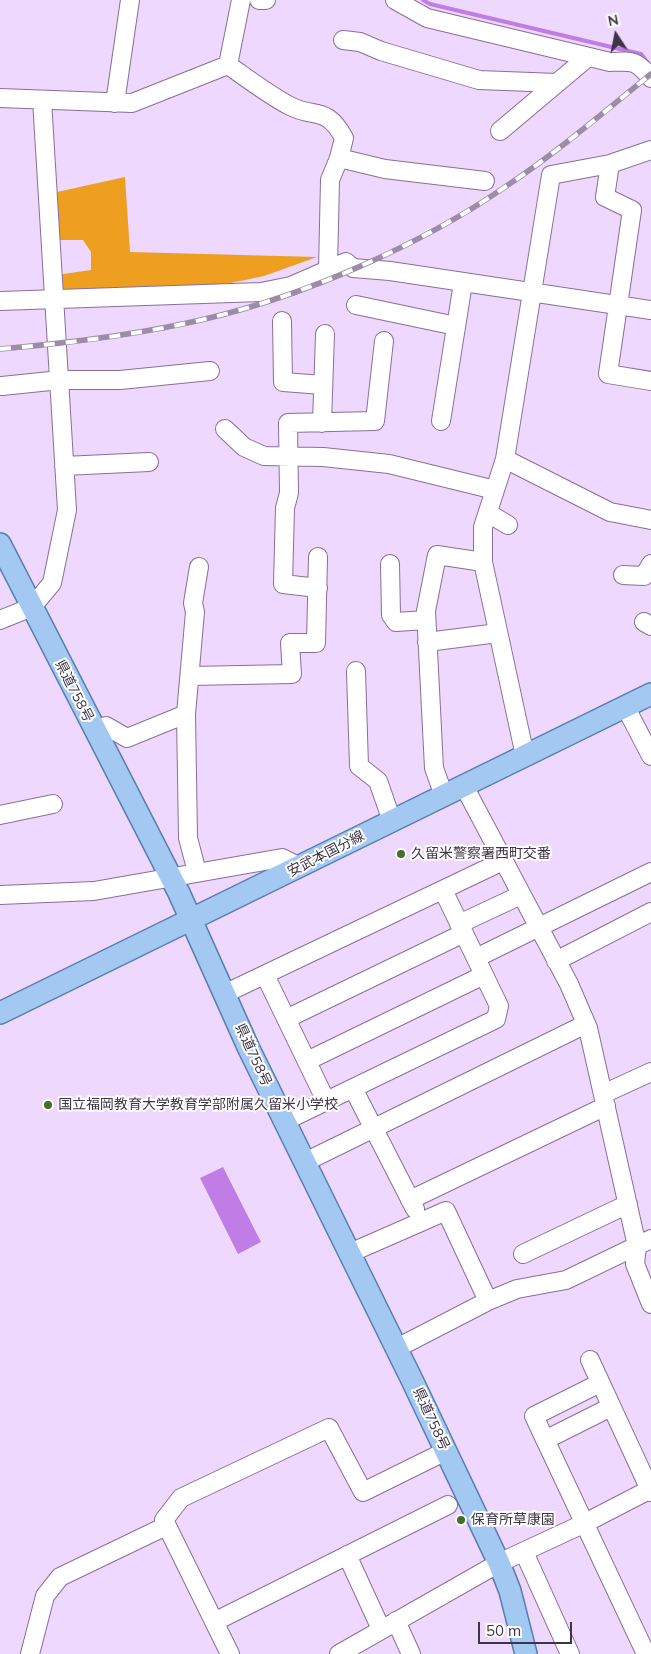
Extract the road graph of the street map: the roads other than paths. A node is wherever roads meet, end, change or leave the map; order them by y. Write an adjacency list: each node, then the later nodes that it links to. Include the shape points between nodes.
1 (130, 0): 13 (street)
2 (241, 0): 8 (street)
3 (259, 0): 4 (street)
4 (266, 0)
5 (395, 0): 7 (street, via 427,18)
6 (343, 40): 10 (street, via 360,42 479,80)
7 (588, 57): 9 (street, via 610,62 633,61); 10 (street)
8 (228, 65): 13 (street, via 132,103); 16 (street, via 292,107 317,112 336,123 344,138)
9 (651, 78)
10 (557, 83): 14 (street)
11 (0, 98): 12 (street)
12 (42, 100): 13 (street); 22 (street)
13 (115, 103)
14 (500, 132)
15 (651, 150): 17 (street)
16 (339, 158): 18 (street, via 385,169); 19 (street, via 330,180)
17 (610, 164): 21 (street, via 552,175); 25 (street, via 606,197 632,210)
18 (484, 181)
19 (328, 269): 20 (street, via 346,262 353,268); 22 (street, via 291,286 261,292)
20 (463, 283): 21 (street); 28 (street)
21 (533, 294): 25 (street); 40 (street)
22 (53, 300): 23 (street); 32 (street)
23 (0, 301)
24 (356, 305): 28 (street)
25 (619, 306): 26 (street); 33 (street, via 608,374)
26 (651, 310)
27 (282, 321): 34 (street, via 283,382)
28 (456, 326): 36 (street)
29 (326, 334): 34 (street)
30 (384, 341): 37 (street, via 375,422)
31 (210, 372): 32 (street, via 120,380)
32 (60, 380): 35 (street); 42 (street)
33 (651, 381)
34 (323, 385): 37 (street)
35 (2, 386)
36 (441, 421)
37 (322, 423): 39 (street, via 288,424)
38 (226, 429): 39 (street, via 244,447 264,456)
39 (289, 456): 43 (street, via 389,464); 54 (street, via 283,584)
40 (506, 459): 43 (street); 45 (street, via 610,512)
41 (149, 462): 42 (street)
42 (64, 466): 55 (street, via 67,510 52,583)
43 (495, 490): 44 (street)
44 (488, 513): 46 (street); 49 (street, via 483,527)
45 (651, 520)
46 (508, 525)
47 (0, 544): 55 (main road, 県道758号)
48 (318, 557): 54 (street)
49 (483, 562): 57 (street, via 437,555); 58 (street)
50 (390, 564): 57 (street, via 391,615 396,622)
51 (651, 564): 53 (street, via 644,576)
52 (199, 567): 61 (street, via 193,602)
53 (622, 575)
54 (318, 588): 61 (street, via 316,644 290,643 292,674)
55 (32, 607): 56 (street); 65 (main road, 県道758号)
56 (0, 620)
57 (426, 620): 59 (street)
58 (498, 633): 59 (street); 66 (street)
59 (427, 642): 69 (street, via 434,768)
60 (356, 671): 72 (street, via 359,766 378,781)
61 (190, 676): 64 (street)
62 (651, 694): 63 (main road, 安武本国分線)
63 (625, 706): 66 (main road, 安武本国分線); 67 (street)
64 (186, 714): 65 (street, via 127,738 106,726); 75 (street, via 188,838)
65 (94, 730): 77 (main road, 県道758号)
66 (525, 756): 68 (main road, 安武本国分線)
67 (651, 756)
68 (464, 786): 69 (main road, 安武本国分線); 73 (street)
69 (444, 796): 72 (main road, 安武本国分線)
70 (53, 804): 71 (street)
71 (0, 816)
72 (392, 821): 74 (main road, 安武本国分線)
73 (503, 861): 78 (street); 80 (street)
74 (300, 867): 75 (street, via 282,858); 82 (main road, 安武本国分線)
75 (197, 872): 77 (street)
76 (651, 872): 84 (street)
77 (171, 876): 79 (street, via 94,890); 82 (main road, 県道758号)
78 (443, 890): 83 (street); 87 (street)
79 (0, 895)
80 (521, 895): 83 (street); 84 (street)
81 (651, 912): 86 (street)
82 (191, 921): 89 (main road, 県道758号); 90 (main road, 安武本国分線)
83 (462, 928): 85 (street); 91 (street)
84 (539, 928): 85 (street); 86 (street)
85 (476, 958): 88 (street)
86 (556, 961): 92 (street)
87 (265, 975): 89 (street); 91 (street)
88 (484, 975): 93 (street); 97 (street, via 499,1006 496,1019)
89 (224, 994): 98 (main road, 県道758号)
90 (0, 1013)
91 (286, 1019): 93 (street)
92 (586, 1024): 96 (street); 99 (street)
93 (307, 1061): 97 (street)
94 (651, 1072): 96 (street)
95 (357, 1096): 99 (street)
96 (604, 1100): 101 (street); 102 (street)
97 (326, 1101): 98 (street)
98 (285, 1121): 100 (main road, 県道758号)
99 (374, 1128): 100 (street); 101 (street)
100 (305, 1162): 105 (main road, 県道758号)
101 (410, 1200): 103 (street)
102 (628, 1204): 104 (street); 106 (street)
103 (422, 1222): 105 (street); 107 (street, via 446,1211)
104 (644, 1243): 107 (street, via 566,1280 517,1289); 108 (street, via 635,1264)
105 (350, 1253): 109 (main road, 県道758号)
106 (523, 1254)
107 (488, 1301): 109 (street)
108 (651, 1304)
109 (397, 1348): 114 (main road, 県道758号)
110 (590, 1360): 111 (street)
111 (600, 1383): 112 (street); 113 (street, via 534,1416)
112 (611, 1407): 113 (street); 115 (street)
113 (546, 1440): 117 (street)
114 (446, 1451): 118 (street, via 363,1492 329,1428 181,1498 164,1520); 121 (main road, 県道758号)
115 (651, 1490): 117 (street)
116 (448, 1505): 120 (street)
117 (585, 1523): 119 (street); 130 (street)
118 (166, 1526): 122 (street); 124 (street, via 60,1577 45,1596)
119 (524, 1552): 121 (street); 129 (street)
120 (347, 1556): 122 (street); 123 (street)
121 (499, 1563): 123 (street); 128 (main road, 県道758号, via 510,1591)
122 (214, 1622): 125 (street)
123 (388, 1625): 126 (street); 127 (street)
124 (30, 1654)
125 (230, 1654)
126 (339, 1654)
127 (412, 1654)
128 (526, 1654)
129 (570, 1654)
130 (646, 1654)

